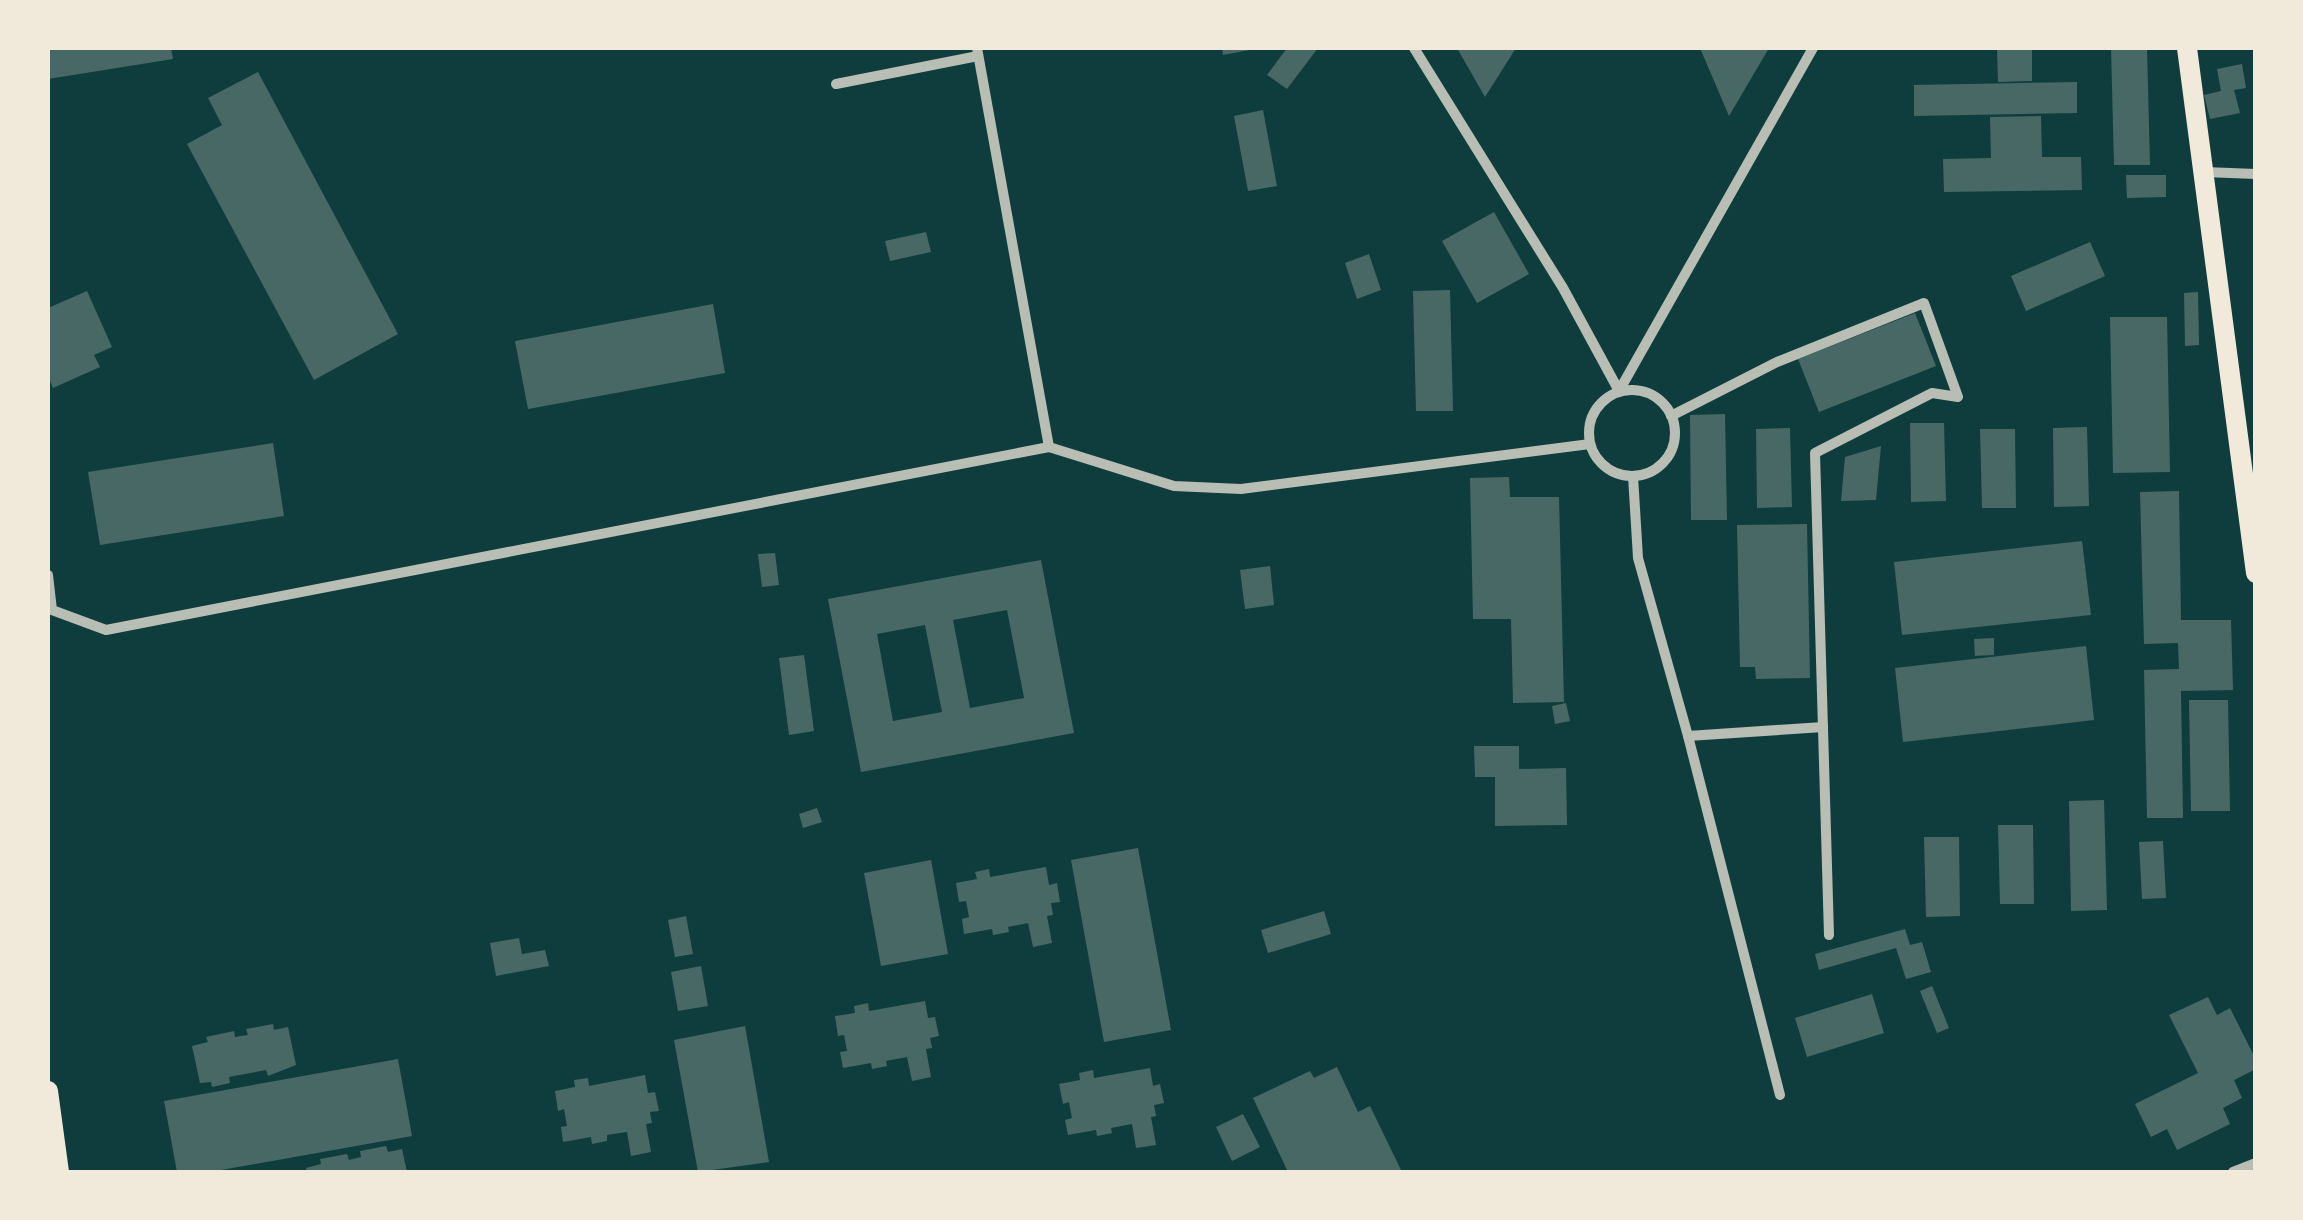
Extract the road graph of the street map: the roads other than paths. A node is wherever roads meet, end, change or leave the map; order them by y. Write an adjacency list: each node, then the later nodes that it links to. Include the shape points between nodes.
1 (1414, 48): 8 (street)
2 (1813, 48): 8 (street)
3 (2187, 48): 6 (main road)
4 (977, 52): 5 (street); 11 (street)
5 (836, 84)
6 (2204, 172): 7 (street); 13 (main road)
7 (2256, 174)
8 (1619, 391): 9 (street, via 1654,396); 10 (street, via 1594,411)
9 (1671, 416): 12 (street, via 1675,430 1668,457); 15 (street, via 1777,362 1924,303 1958,397 1932,393 1816,453)
10 (1590, 444): 11 (street, via 1241,490 1174,486); 12 (street, via 1606,467)
11 (1049, 447): 14 (street, via 106,630 52,610)
12 (1632, 476): 16 (street, via 1638,558)
13 (2256, 573)
14 (48, 575)
15 (1823, 727): 16 (street); 17 (street)
16 (1688, 736): 19 (street)
17 (1828, 935)
18 (48, 1090): 21 (main road)
19 (1780, 1095)
20 (2256, 1163): 22 (street)
21 (60, 1172)
22 (2233, 1172)

